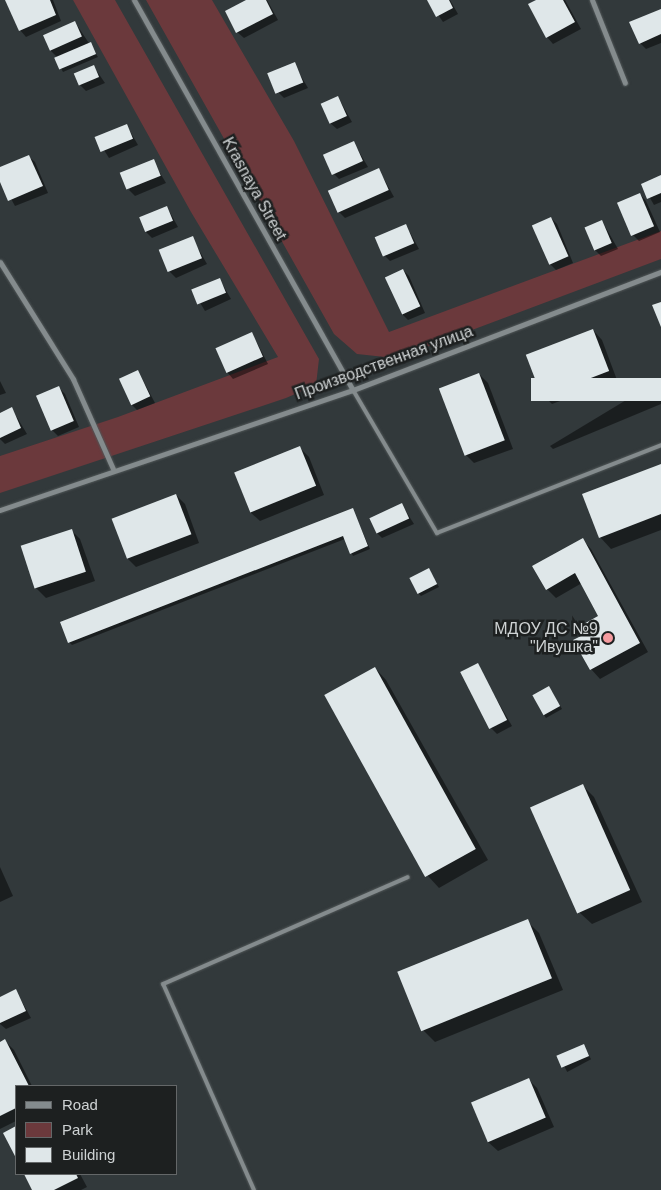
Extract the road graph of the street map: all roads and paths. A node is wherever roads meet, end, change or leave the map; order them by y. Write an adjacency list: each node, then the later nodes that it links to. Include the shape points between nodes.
1 (134, 0): 6 (street, Krasnaya Street)
2 (592, 0): 3 (street)
3 (624, 83)
4 (0, 262): 8 (street, via 73,379)
5 (661, 272): 6 (street, Производственная улица)
6 (353, 390): 7 (lane, via 438,533); 8 (street, Производственная улица)
7 (661, 445)
8 (113, 469): 9 (street, Производственная улица)
9 (0, 510)
10 (408, 877): 11 (lane, via 163,984)
11 (254, 1190)

